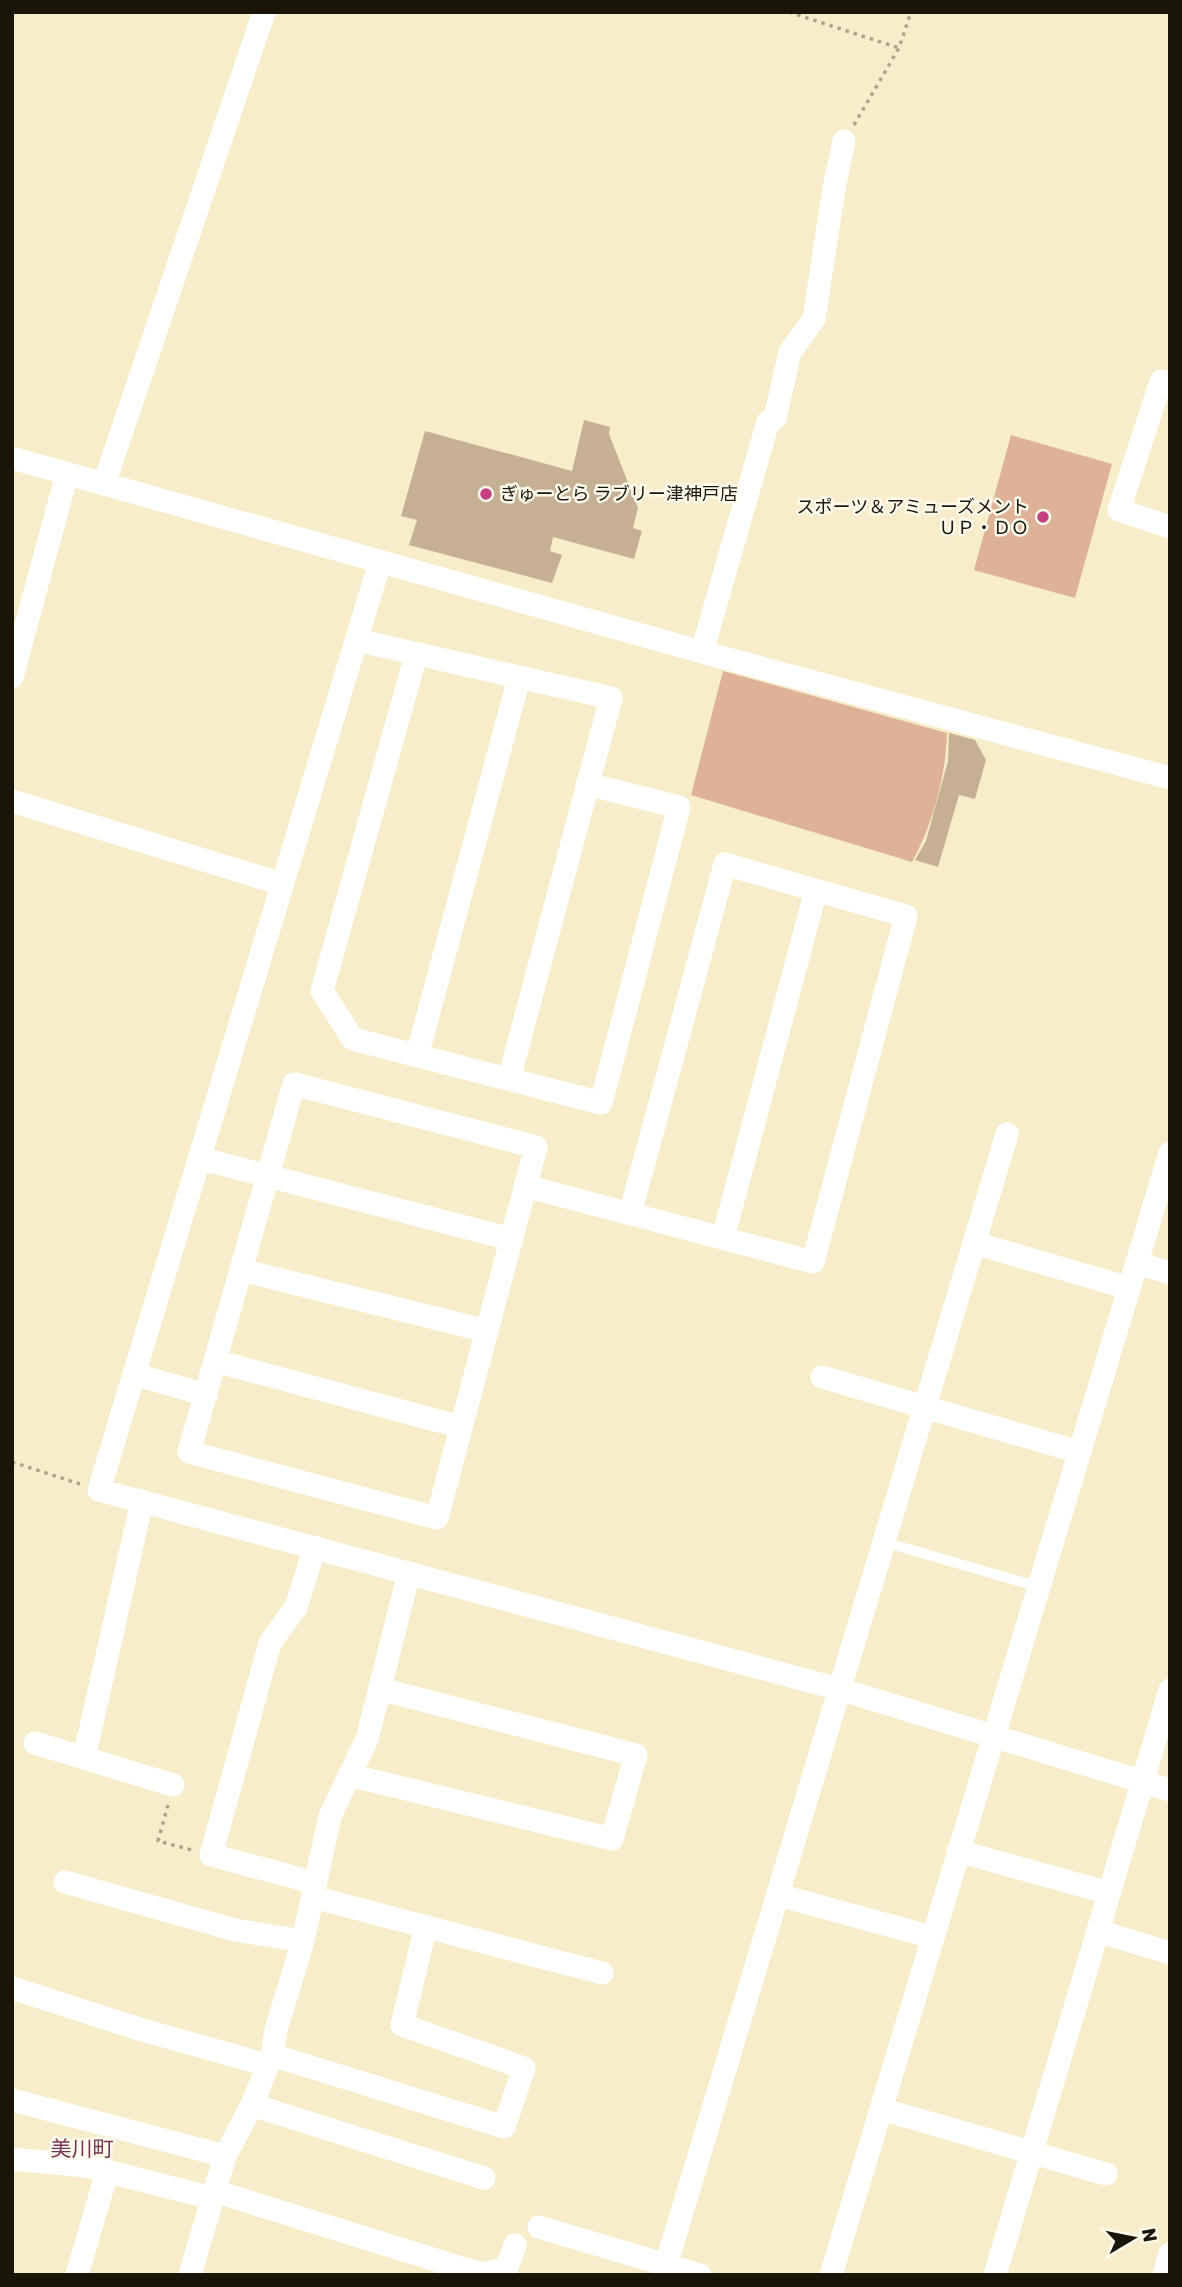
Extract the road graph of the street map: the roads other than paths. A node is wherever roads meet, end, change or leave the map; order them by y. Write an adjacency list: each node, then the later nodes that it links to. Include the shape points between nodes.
1 (264, 12): 6 (street)
2 (844, 141): 10 (street, via 814,319 790,352 775,418 768,422)
3 (1170, 383): 7 (street, via 1161,381 1119,510)
4 (12, 458): 5 (street)
5 (67, 474): 6 (street); 12 (street)
6 (104, 484): 8 (street)
7 (1170, 527)
8 (380, 562): 9 (street); 10 (street)
9 (356, 640): 11 (street); 17 (street)
10 (702, 652): 14 (street)
11 (415, 655): 13 (street); 19 (street, via 322,991 353,1040)
12 (12, 677)
13 (519, 678): 15 (street, via 611,698); 19 (street)
14 (1170, 778)
15 (587, 785): 20 (street); 20 (street, via 678,807 601,1103)
16 (12, 801): 17 (street)
17 (282, 884): 23 (street)
18 (816, 890): 26 (street, via 725,864); 27 (street); 27 (street, via 906,916 813,1262)
19 (417, 1056): 20 (street)
20 (509, 1079)
21 (1007, 1134): 29 (street)
22 (1170, 1153): 30 (street)
23 (200, 1158): 24 (street); 36 (street)
24 (268, 1176): 25 (street, via 294,1084 536,1147); 28 (street); 31 (street)
25 (525, 1186): 26 (street); 28 (street)
26 (630, 1214): 27 (street)
27 (723, 1238)
28 (511, 1239): 34 (street)
29 (974, 1243): 33 (street); 39 (street)
30 (1137, 1263): 32 (street); 33 (street)
31 (241, 1270): 34 (street); 35 (street)
32 (1170, 1272)
33 (1129, 1288): 41 (street)
34 (487, 1331): 40 (street)
35 (215, 1361): 38 (street); 40 (street)
36 (134, 1374): 38 (street); 42 (street, via 99,1490)
37 (822, 1377): 39 (street)
38 (206, 1395): 40 (street, via 189,1452 437,1518)
39 (925, 1407): 41 (street); 43 (street)
40 (461, 1427)
41 (1079, 1452): 46 (street)
42 (142, 1501): 44 (street); 52 (street)
43 (884, 1542): 46 (lane); 48 (street)
44 (316, 1548): 45 (street); 59 (street, via 296,1607 270,1643 211,1855)
45 (409, 1573): 47 (street); 48 (street)
46 (1039, 1587): 50 (street)
47 (380, 1689): 53 (street, via 366,1739); 53 (street, via 636,1755 612,1839)
48 (839, 1689): 50 (street); 61 (street)
49 (1170, 1690): 54 (street)
50 (994, 1738): 54 (street); 57 (street)
51 (35, 1743): 52 (street)
52 (83, 1758): 55 (street)
53 (349, 1775): 59 (street, via 330,1816)
54 (1143, 1782): 56 (street); 60 (street)
55 (173, 1785)
56 (1170, 1790)
57 (958, 1851): 60 (street); 64 (street)
58 (65, 1882): 65 (street, via 235,1930)
59 (315, 1890): 62 (street); 65 (street)
60 (1109, 1893): 63 (street)
61 (778, 1895): 64 (street); 82 (street)
62 (426, 1926): 67 (street); 69 (street, via 402,2025 524,2068 503,2127)
63 (1098, 1931): 66 (street); 73 (street)
64 (932, 1937): 72 (street)
65 (303, 1941): 69 (street)
66 (1170, 1953)
67 (603, 1973)
68 (12, 1988): 69 (street, via 139,2029)
69 (269, 2060): 71 (street)
70 (12, 2100): 74 (street)
71 (252, 2105): 74 (street); 78 (street)
72 (881, 2109): 73 (street); 86 (street)
73 (1031, 2152): 77 (street); 87 (street)
74 (225, 2156): 79 (street)
75 (12, 2159): 76 (street)
76 (107, 2172): 79 (street); 83 (street)
77 (1106, 2174)
78 (484, 2178)
79 (213, 2194): 81 (street, via 481,2274 506,2268); 84 (street)
80 (539, 2227): 82 (street)
81 (515, 2245)
82 (665, 2270): 85 (street)
83 (77, 2275)
84 (190, 2275)
85 (700, 2275)
86 (831, 2275)
87 (995, 2275)

